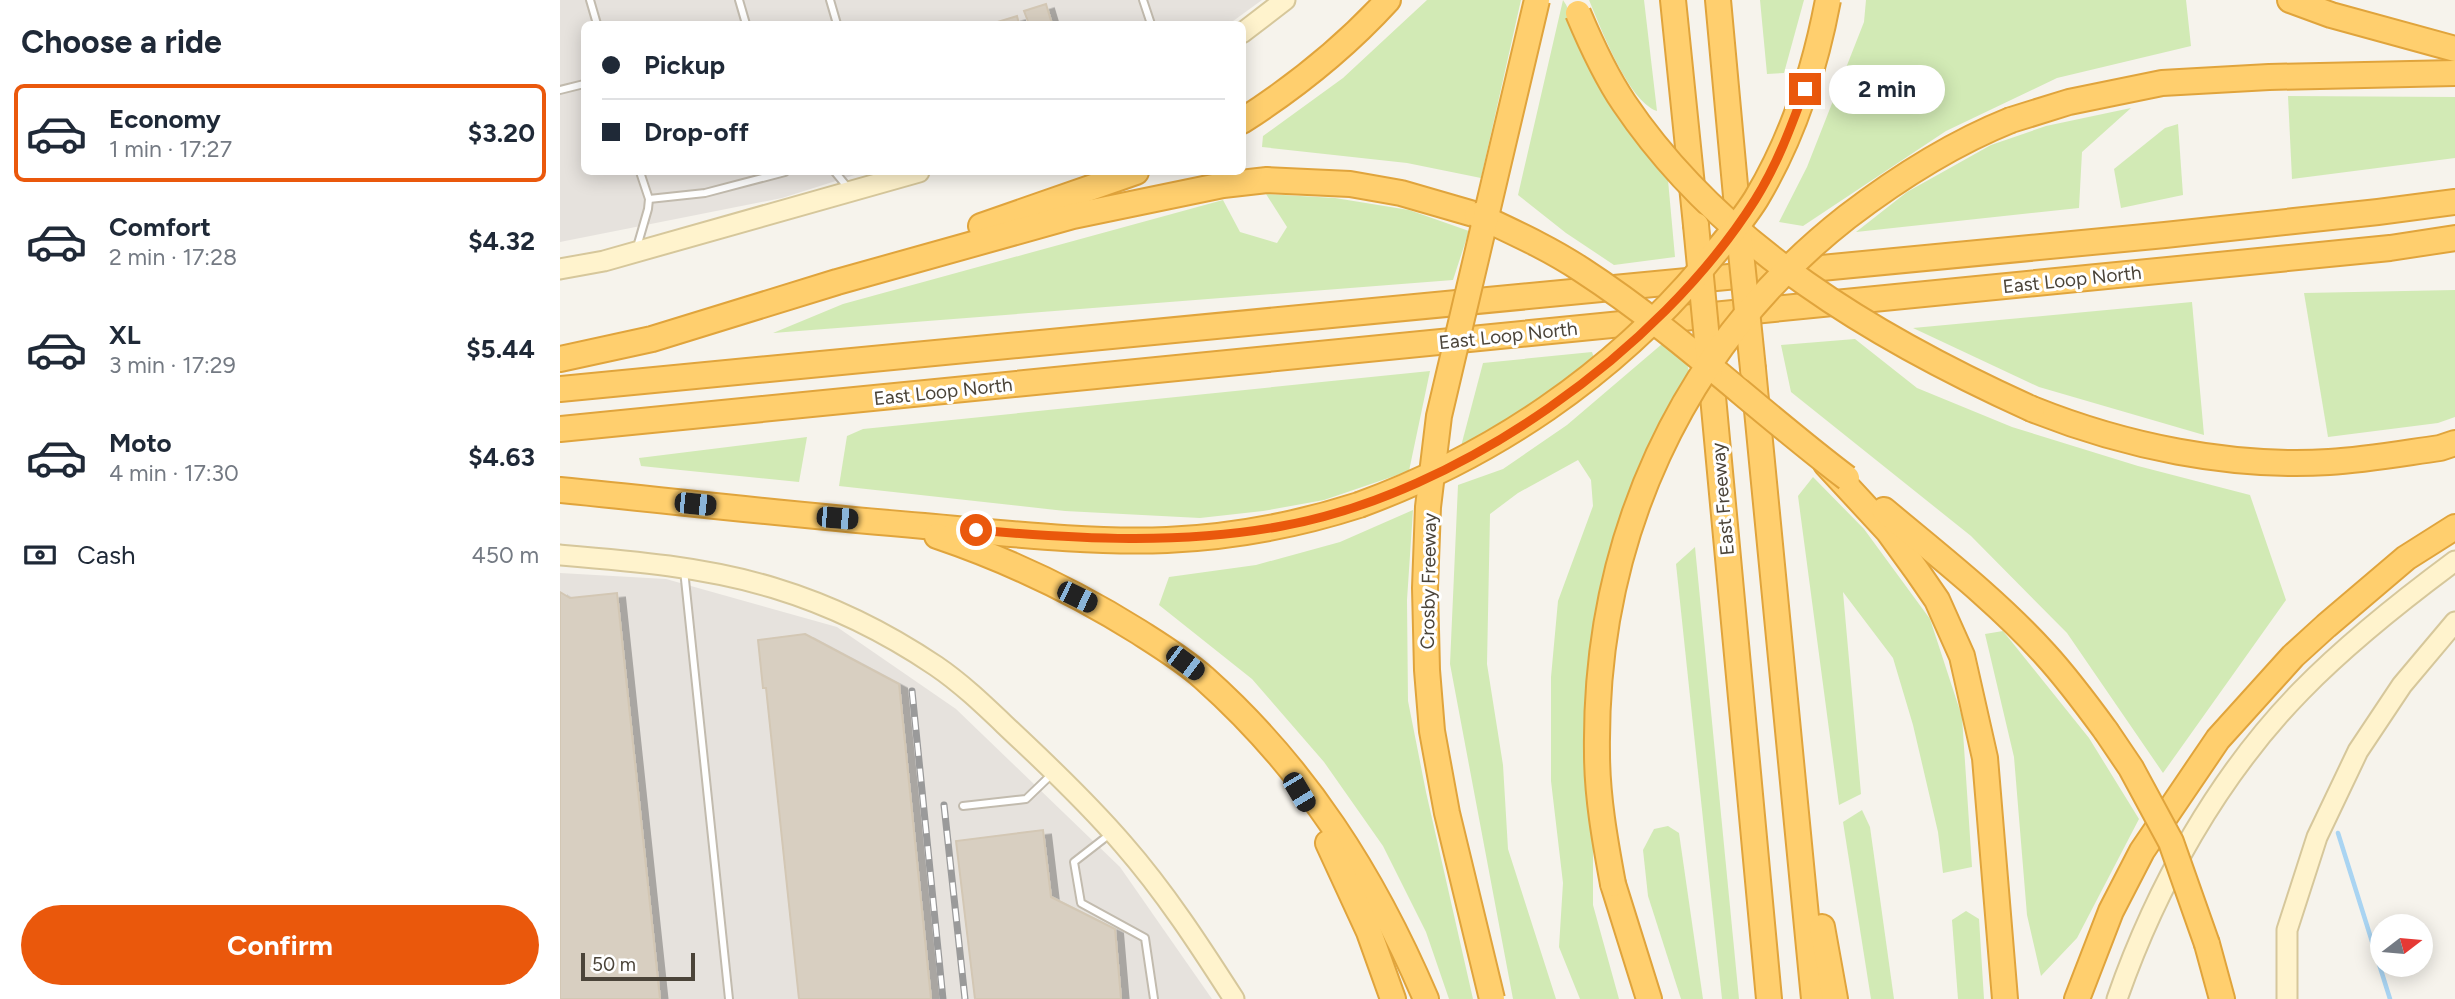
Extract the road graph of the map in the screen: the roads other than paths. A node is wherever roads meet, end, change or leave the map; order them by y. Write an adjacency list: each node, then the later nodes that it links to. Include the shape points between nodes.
1 (590, 0): 13 (lane)
2 (739, 0): 14 (lane)
3 (830, 0): 15 (lane)
4 (1143, 0): 16 (lane)
5 (1285, 0): 17 (main road)
6 (1388, 0): 22 (highway, via 1329,57)
7 (1537, 0): 57 (highway, Crosby Freeway, bridge, via 1438,416 1428,506 1425,588 1432,731)
8 (1673, 0): 59 (highway, East Freeway, bridge)
9 (1718, 0): 48 (highway, bridge)
10 (1828, 0): 41 (highway, bridge, via 1789,131 1738,224 1681,292 1601,368 1531,420 1447,469 1359,505 1283,526 1229,534 1114,540)
11 (2290, 0): 18 (highway)
12 (1575, 6): 38 (highway, bridge, via 1623,102 1684,176 1764,252 1858,319 1961,377 2102,435 2173,451 2264,462 2330,462)
13 (596, 21)
14 (745, 21)
15 (836, 21)
16 (1150, 21)
17 (1246, 30)
18 (2455, 48)
19 (2455, 73): 58 (highway, bridge, via 2162,83 2069,102 2011,120 1978,133 1904,175 1810,246 1755,302 1697,380 1662,444 1632,518 1600,669 1597,755 1607,850)
20 (581, 84): 21 (lane)
21 (560, 90)
22 (1246, 118)
23 (641, 175): 29 (lane)
24 (774, 175): 29 (lane, via 705,193)
25 (838, 175): 28 (lane)
26 (908, 175): 28 (main road)
27 (1127, 175): 34 (highway, via 855,268)
28 (851, 191): 32 (main road)
29 (649, 199): 32 (lane)
30 (2455, 202): 36 (highway, East Loop North, via 2151,236)
31 (2455, 238): 37 (highway, East Loop North, via 2376,250)
32 (636, 252): 33 (main road)
33 (560, 269)
34 (837, 282): 35 (highway, via 652,339); 39 (highway, bridge, via 1175,193 1267,180 1350,184 1401,193 1477,215 1581,269 1727,380)
35 (560, 359)
36 (560, 389)
37 (560, 429)
38 (2455, 443)
39 (1845, 480): 62 (highway, via 1937,600 1962,656 1985,758); 65 (highway, bridge, via 1983,592 2055,666 2106,731 2171,842)
40 (560, 490): 41 (highway)
41 (900, 524): 47 (highway, via 1017,566 1100,608 1168,650)
42 (2455, 527): 63 (highway, via 2406,558 2326,626 2218,738 2142,851 2111,911)
43 (560, 555): 45 (main road)
44 (2455, 561): 64 (main road, via 2351,644 2297,695 2235,769 2158,900)
45 (683, 568): 49 (main road, via 775,589 881,634 936,666); 52 (lane)
46 (2455, 622): 66 (main road, via 2402,685 2358,751 2317,837 2287,930)
47 (1237, 709): 55 (highway, via 1318,824 1369,932); 56 (highway, via 1322,807 1391,923)
48 (1792, 761): 60 (highway); 61 (highway)
49 (1058, 775): 50 (lane, via 1026,799); 51 (main road)
50 (963, 806)
51 (1112, 833): 53 (lane, via 1074,862 1081,903 1145,938); 54 (main road, via 1175,911)
52 (729, 999)
53 (1154, 999)
54 (1234, 999)
55 (1393, 999)
56 (1426, 999)
57 (1492, 999)
58 (1649, 999)
59 (1769, 999)
60 (1814, 999)
61 (1835, 999)
62 (2005, 999)
63 (2077, 999)
64 (2117, 999)
65 (2222, 999)
66 (2287, 999)

